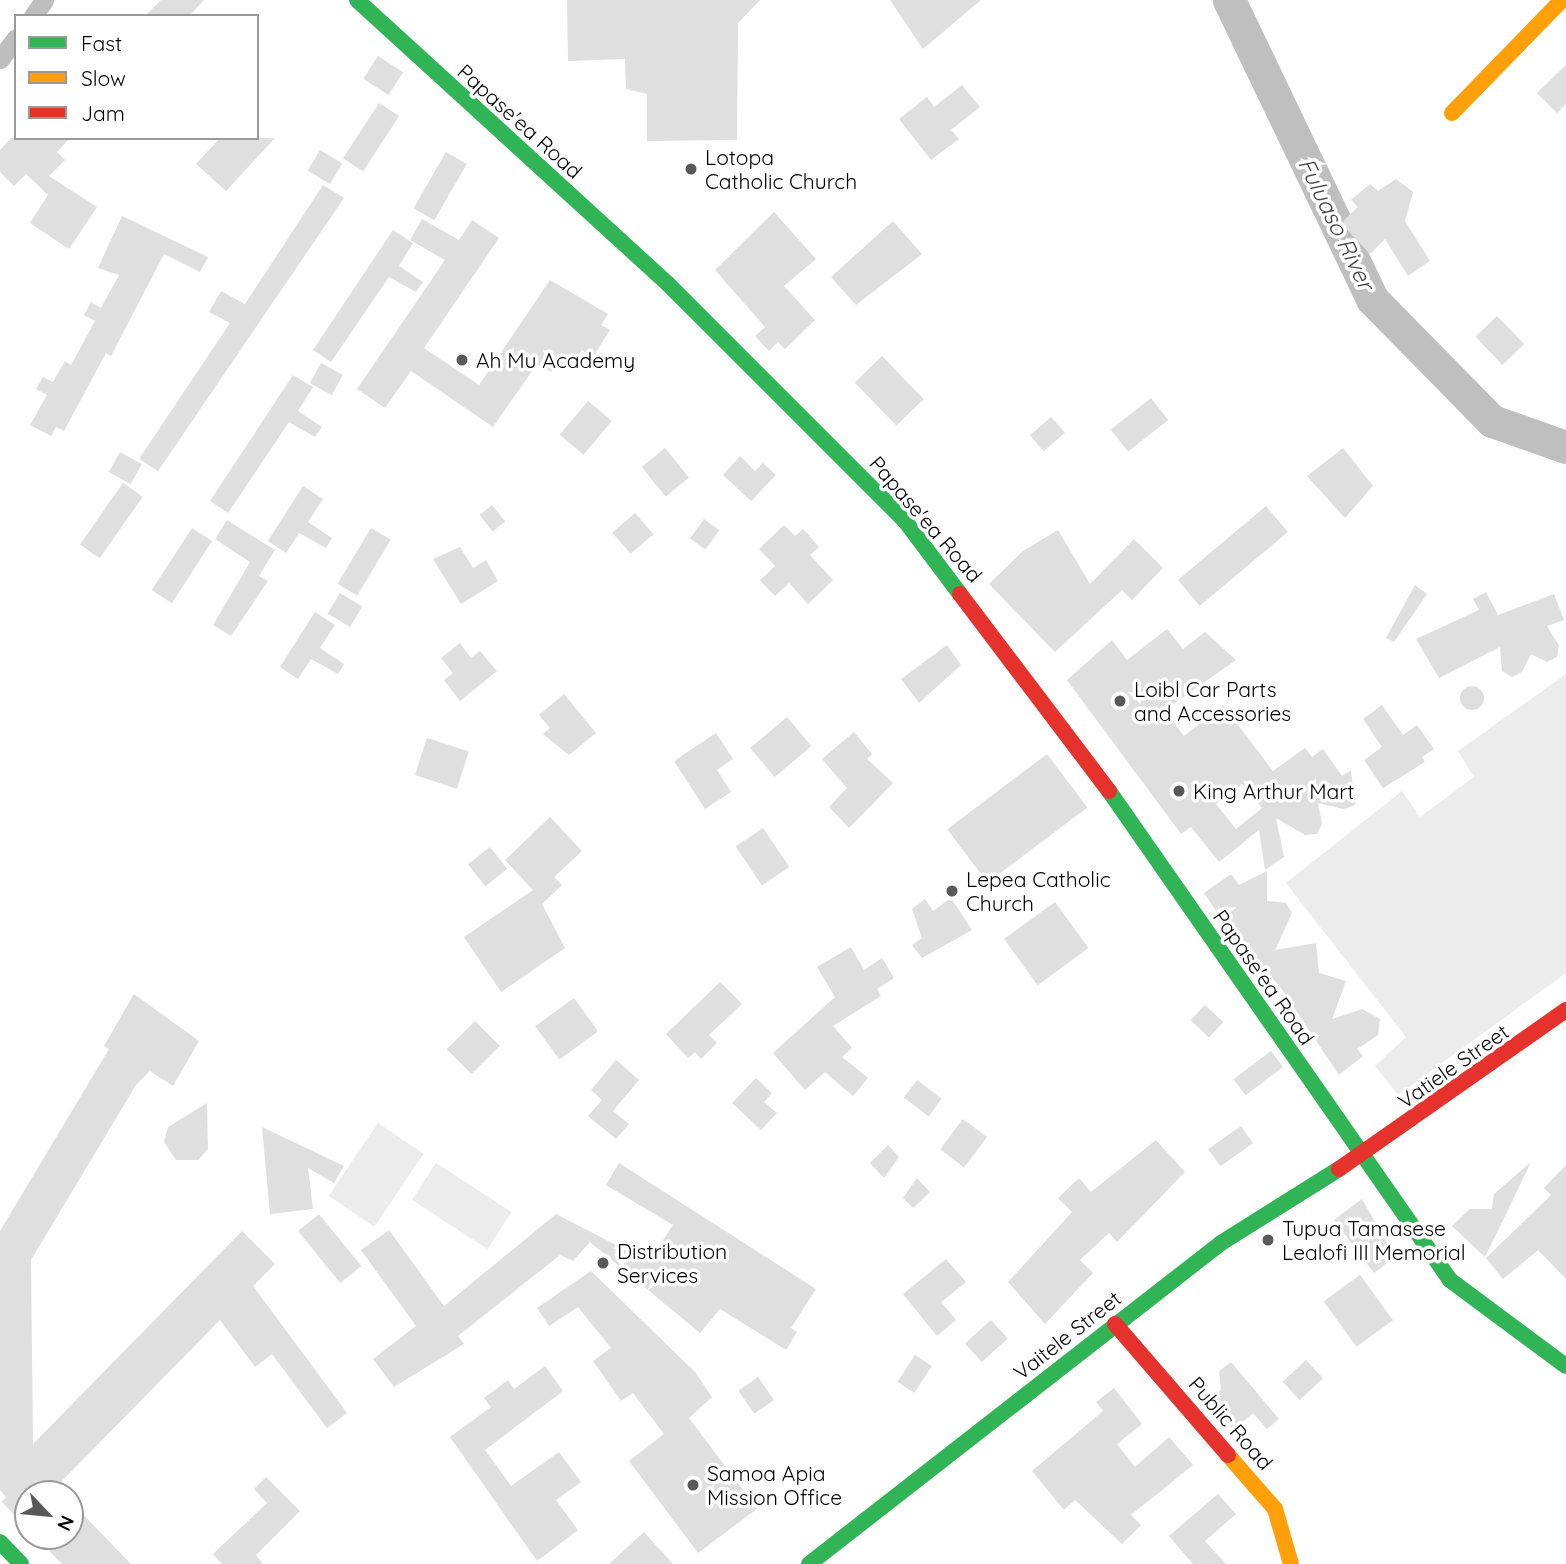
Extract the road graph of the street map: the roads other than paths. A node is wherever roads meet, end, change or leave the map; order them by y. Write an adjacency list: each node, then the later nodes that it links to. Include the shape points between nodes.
1 (357, 0): 7 (main road, Papase'ea Road, via 668,284 905,521 1120,805)
2 (1562, 0): 5 (main road)
3 (14, 41): 4 (street)
4 (0, 59)
5 (1452, 113)
6 (1566, 1010): 7 (main road, Vatiele Street)
7 (1362, 1154): 8 (main road, Vaitele Street, via 1221,1243); 9 (main road, Papase'ea Road, via 1450,1280)
8 (1115, 1324): 12 (main road, Vaitele Street); 13 (main road, Public Road, via 1275,1509)
9 (1566, 1366)
10 (0, 1542): 11 (main road)
11 (21, 1564)
12 (809, 1564)
13 (1291, 1564)

